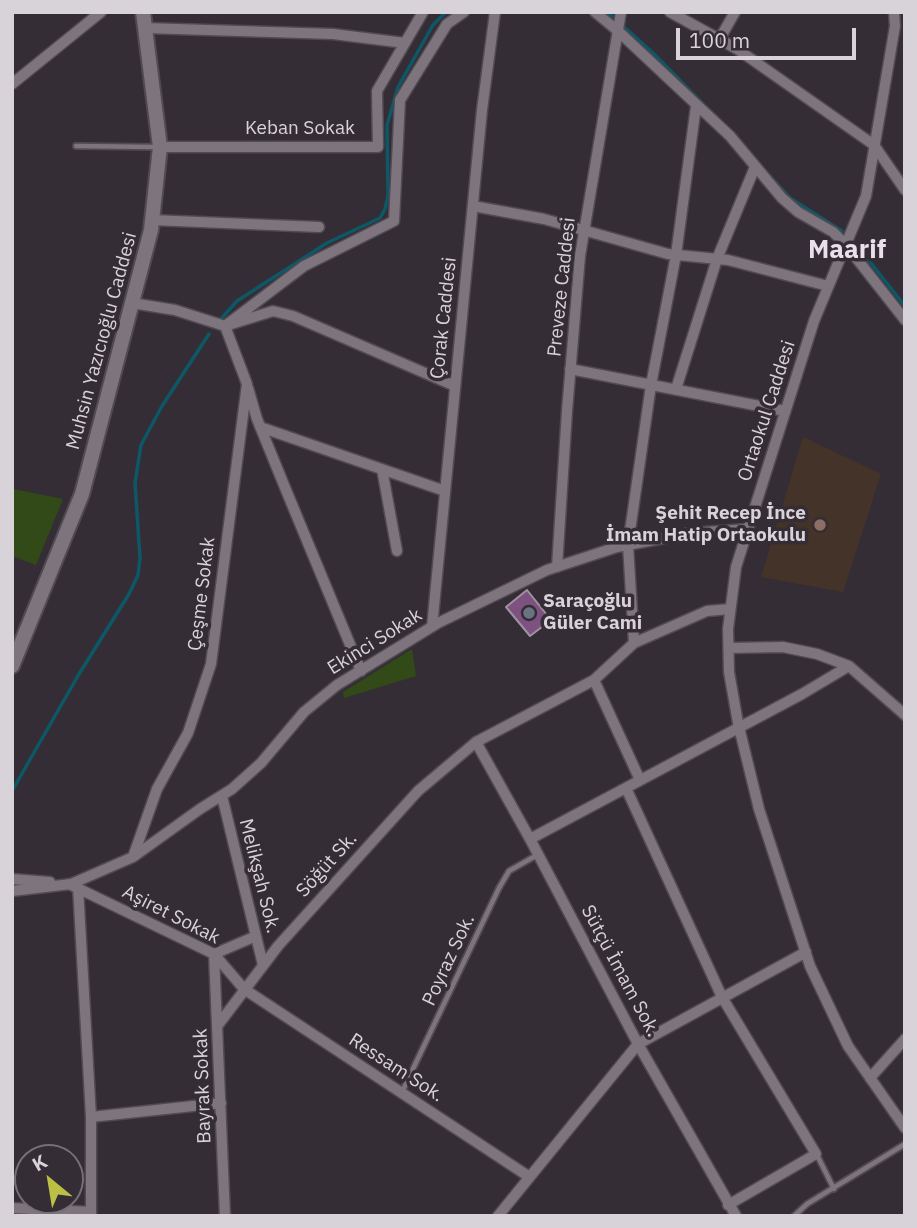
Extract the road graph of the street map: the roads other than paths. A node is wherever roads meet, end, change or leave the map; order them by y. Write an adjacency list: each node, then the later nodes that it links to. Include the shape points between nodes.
1 (101, 12): 15 (street)
2 (143, 12): 11 (main road, Muhsin Yazıcıoğlu Caddesi)
3 (423, 12): 14 (street, Keban Sokak)
4 (464, 12): 32 (street, via 447,24 400,100 394,221 304,266)
5 (495, 12): 22 (street, Çorak Caddesi)
6 (595, 12): 12 (street)
7 (621, 12): 12 (street, Preveze Caddesi)
8 (670, 12): 13 (street)
9 (736, 12): 13 (street)
10 (894, 12): 17 (street, Ortaokul Caddesi)
11 (145, 28): 14 (street, via 333,34); 19 (main road, Muhsin Yazıcıoğlu Caddesi)
12 (618, 31): 16 (street); 25 (street, Preveze Caddesi)
13 (719, 40): 17 (street)
14 (405, 43): 19 (street, Keban Sokak, via 377,91 378,147)
15 (12, 83)
16 (696, 106): 20 (street, via 730,136); 27 (street)
17 (874, 145): 21 (street); 26 (street, Ortaokul Caddesi, via 866,196)
18 (76, 146): 19 (lane)
19 (160, 147): 23 (main road, Muhsin Yazıcıoğlu Caddesi)
20 (755, 167): 26 (street, via 798,212); 28 (street)
21 (905, 190)
22 (473, 206): 25 (street, via 544,219); 36 (street, Çorak Caddesi)
23 (152, 220): 24 (street); 30 (main road, Muhsin Yazıcıoğlu Caddesi)
24 (320, 227)
25 (584, 232): 27 (street); 33 (street, Preveze Caddesi)
26 (846, 244): 29 (street, Ortaokul Caddesi); 31 (street)
27 (676, 255): 28 (street); 35 (street)
28 (717, 259): 29 (street); 37 (street)
29 (828, 286): 38 (street, Ortaokul Caddesi)
30 (132, 303): 32 (street, via 175,310); 50 (main road, Muhsin Yazıcıoğlu Caddesi, via 82,494)
31 (905, 320)
32 (225, 326): 34 (street, Çeşme Sokak); 36 (street, via 273,312 293,316)
33 (570, 369): 35 (street); 45 (street, Preveze Caddesi)
34 (247, 384): 39 (street); 62 (street, Çeşme Sokak, via 211,664 188,733 157,789)
35 (651, 385): 37 (street); 43 (street)
36 (455, 386): 41 (street, Çorak Caddesi)
37 (676, 390): 38 (street)
38 (785, 411): 42 (street, Ortaokul Caddesi)
39 (261, 427): 40 (street); 52 (street)
40 (382, 469): 41 (street); 44 (street)
41 (444, 491): 47 (street, Çorak Caddesi)
42 (748, 529): 43 (street, Ekinci Sokak, via 691,533); 46 (street, Ortaokul Caddesi)
43 (628, 545): 45 (street, Ekinci Sokak); 48 (street)
44 (397, 551)
45 (557, 567): 47 (street, Ekinci Sokak)
46 (730, 609): 48 (street, via 707,611); 49 (street, Ortaokul Caddesi)
47 (432, 627): 52 (street, Ekinci Sokak)
48 (634, 643): 53 (street)
49 (729, 648): 51 (street, via 783,648); 55 (street, Ortaokul Caddesi)
50 (12, 666)
51 (849, 666): 54 (street); 55 (street)
52 (361, 671): 59 (street, Ekinci Sokak, via 304,712 261,763)
53 (594, 680): 56 (street); 57 (street)
54 (905, 715)
55 (739, 727): 57 (street); 67 (street, Ortaokul Caddesi, via 759,809)
56 (476, 742): 60 (street, Sütçü İmam Sok.); 69 (street, Söğüt Sk., via 418,791)
57 (640, 780): 58 (street)
58 (626, 788): 60 (street); 71 (street)
59 (222, 796): 62 (street, Ekinci Sokak); 66 (street, Melikşah Sok.)
60 (530, 839): 61 (street, Sütçü İmam Sok.)
61 (538, 854): 74 (street, Sütçü İmam Sok.); 76 (lane, Poyraz Sok., via 509,871 499,888)
62 (133, 857): 64 (street, Ekinci Sokak)
63 (12, 879): 64 (street, Aşiret Sokak)
64 (74, 886): 65 (street); 68 (street, Aşiret Sokak); 78 (street)
65 (12, 891)
66 (256, 936): 68 (street); 69 (street, Melikşah Sok.)
67 (806, 952): 71 (street); 75 (street, Ortaokul Caddesi, via 848,1046)
68 (214, 954): 70 (street, Aşiret Sokak); 72 (street, Bayrak Sokak)
69 (263, 965): 70 (street, Söğüt Sk.)
70 (244, 989): 72 (street, Söğüt Sk.); 76 (street, Ressam Sok.)
71 (722, 997): 74 (street); 81 (street)
72 (218, 1024): 77 (street, Bayrak Sokak)
73 (905, 1039): 75 (street)
74 (638, 1044): 82 (street); 84 (street, Sütçü İmam Sok.)
75 (870, 1078): 79 (street, Ortaokul Caddesi)
76 (401, 1093): 82 (street, Ressam Sok.)
77 (221, 1103): 78 (street); 87 (street, Bayrak Sokak)
78 (91, 1117): 86 (street)
79 (905, 1128)
80 (905, 1144): 83 (lane)
81 (816, 1154): 83 (lane); 84 (street)
82 (528, 1176): 88 (street)
83 (834, 1189): 90 (lane)
84 (727, 1205): 89 (street, Sütçü İmam Sok.)
85 (12, 1208): 86 (street)
86 (91, 1214)
87 (225, 1216)
88 (498, 1216)
89 (736, 1216)
90 (794, 1216)

